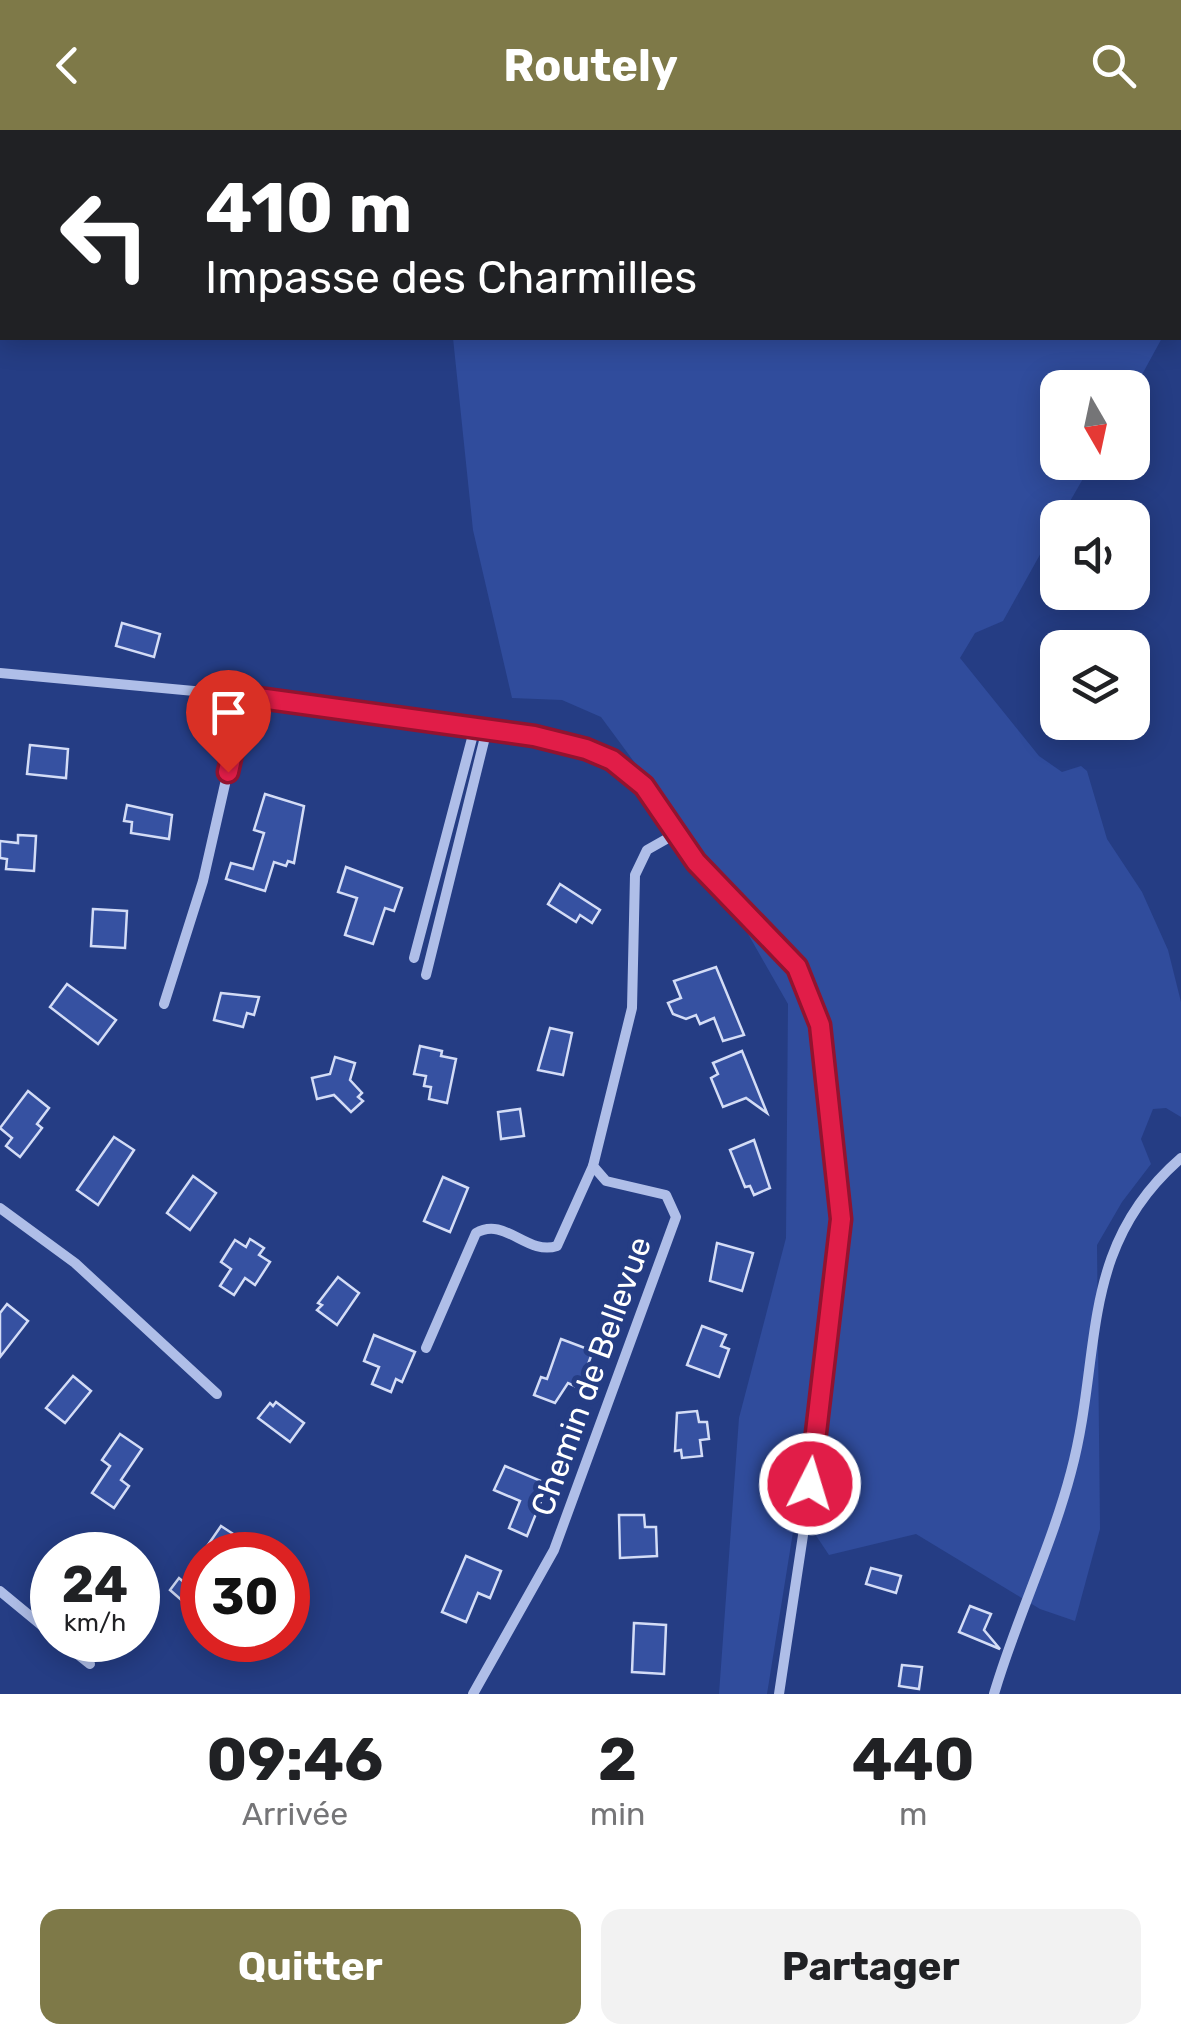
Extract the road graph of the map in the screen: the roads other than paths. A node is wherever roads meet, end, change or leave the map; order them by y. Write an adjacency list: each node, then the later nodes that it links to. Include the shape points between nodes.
1 (0, 673): 2 (street)
2 (245, 696): 3 (street); 7 (street, via 203,881)
3 (481, 728): 4 (street, via 554,740 612,760 644,786); 5 (street); 6 (street)
4 (676, 833): 9 (street, via 647,850 634,875 632,1008); 18 (street, via 706,874 797,967 815,1004 823,1045 840,1246)
5 (414, 958)
6 (426, 975)
7 (164, 1004)
8 (1181, 1158): 19 (street, via 1131,1216 1106,1268 1072,1470)
9 (593, 1166): 11 (street, via 556,1246 540,1248 497,1228 476,1233); 17 (street, Chemin de Bellevue, via 606,1181 666,1195 676,1217 554,1550)
10 (0, 1208): 12 (street, via 75,1263)
11 (426, 1348)
12 (216, 1394)
13 (0, 1591): 14 (street)
14 (30, 1616)
15 (88, 1662): 16 (street)
16 (90, 1664)
17 (473, 1694)
18 (779, 1694)
19 (994, 1694)

